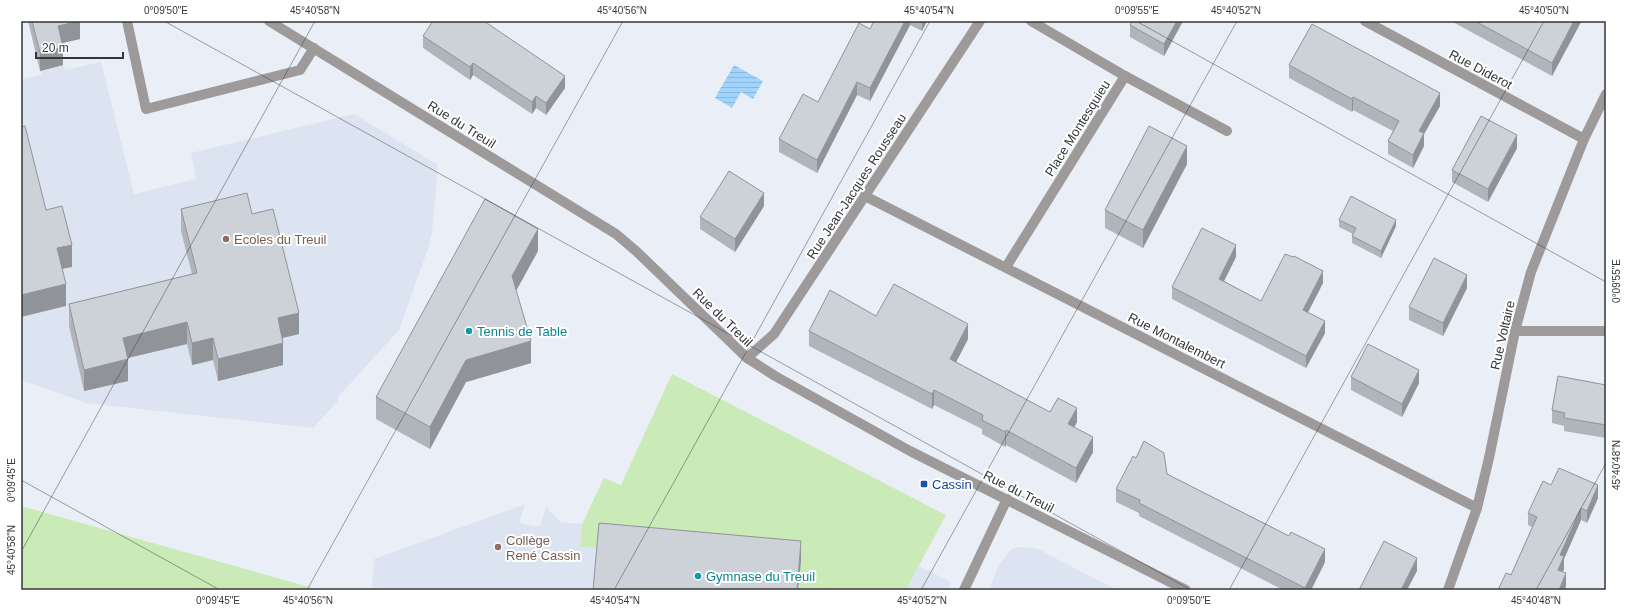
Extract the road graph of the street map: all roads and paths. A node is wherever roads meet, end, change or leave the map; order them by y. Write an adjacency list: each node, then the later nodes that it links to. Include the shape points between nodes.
1 (127, 21): 6 (street, via 146,108 300,70)
2 (269, 21): 6 (street, Rue du Treuil)
3 (980, 21): 11 (street, Rue Jean-Jacques Rousseau)
4 (1031, 21): 7 (street, Place Montesquieu)
5 (1365, 21): 10 (street, Rue Diderot)
6 (314, 48): 15 (street, Rue du Treuil, via 616,234)
7 (1125, 76): 9 (street); 12 (street, Place Montesquieu)
8 (1606, 94): 10 (street, Rue Voltaire)
9 (1227, 131)
10 (1584, 139): 13 (street, Rue Voltaire, via 1531,272)
11 (865, 196): 12 (street, Rue Montalembert); 15 (street, Rue Jean-Jacques Rousseau, via 774,334)
12 (1006, 267): 17 (street, Rue Montalembert)
13 (1515, 331): 14 (street); 17 (street, Rue Voltaire, via 1490,458)
14 (1606, 331)
15 (747, 358): 16 (street, Rue du Treuil, via 910,451)
16 (1007, 499): 18 (street); 19 (street, Rue du Treuil)
17 (1477, 508): 20 (street, Rue Voltaire)
18 (964, 590)
19 (1186, 590)
20 (1448, 590)

